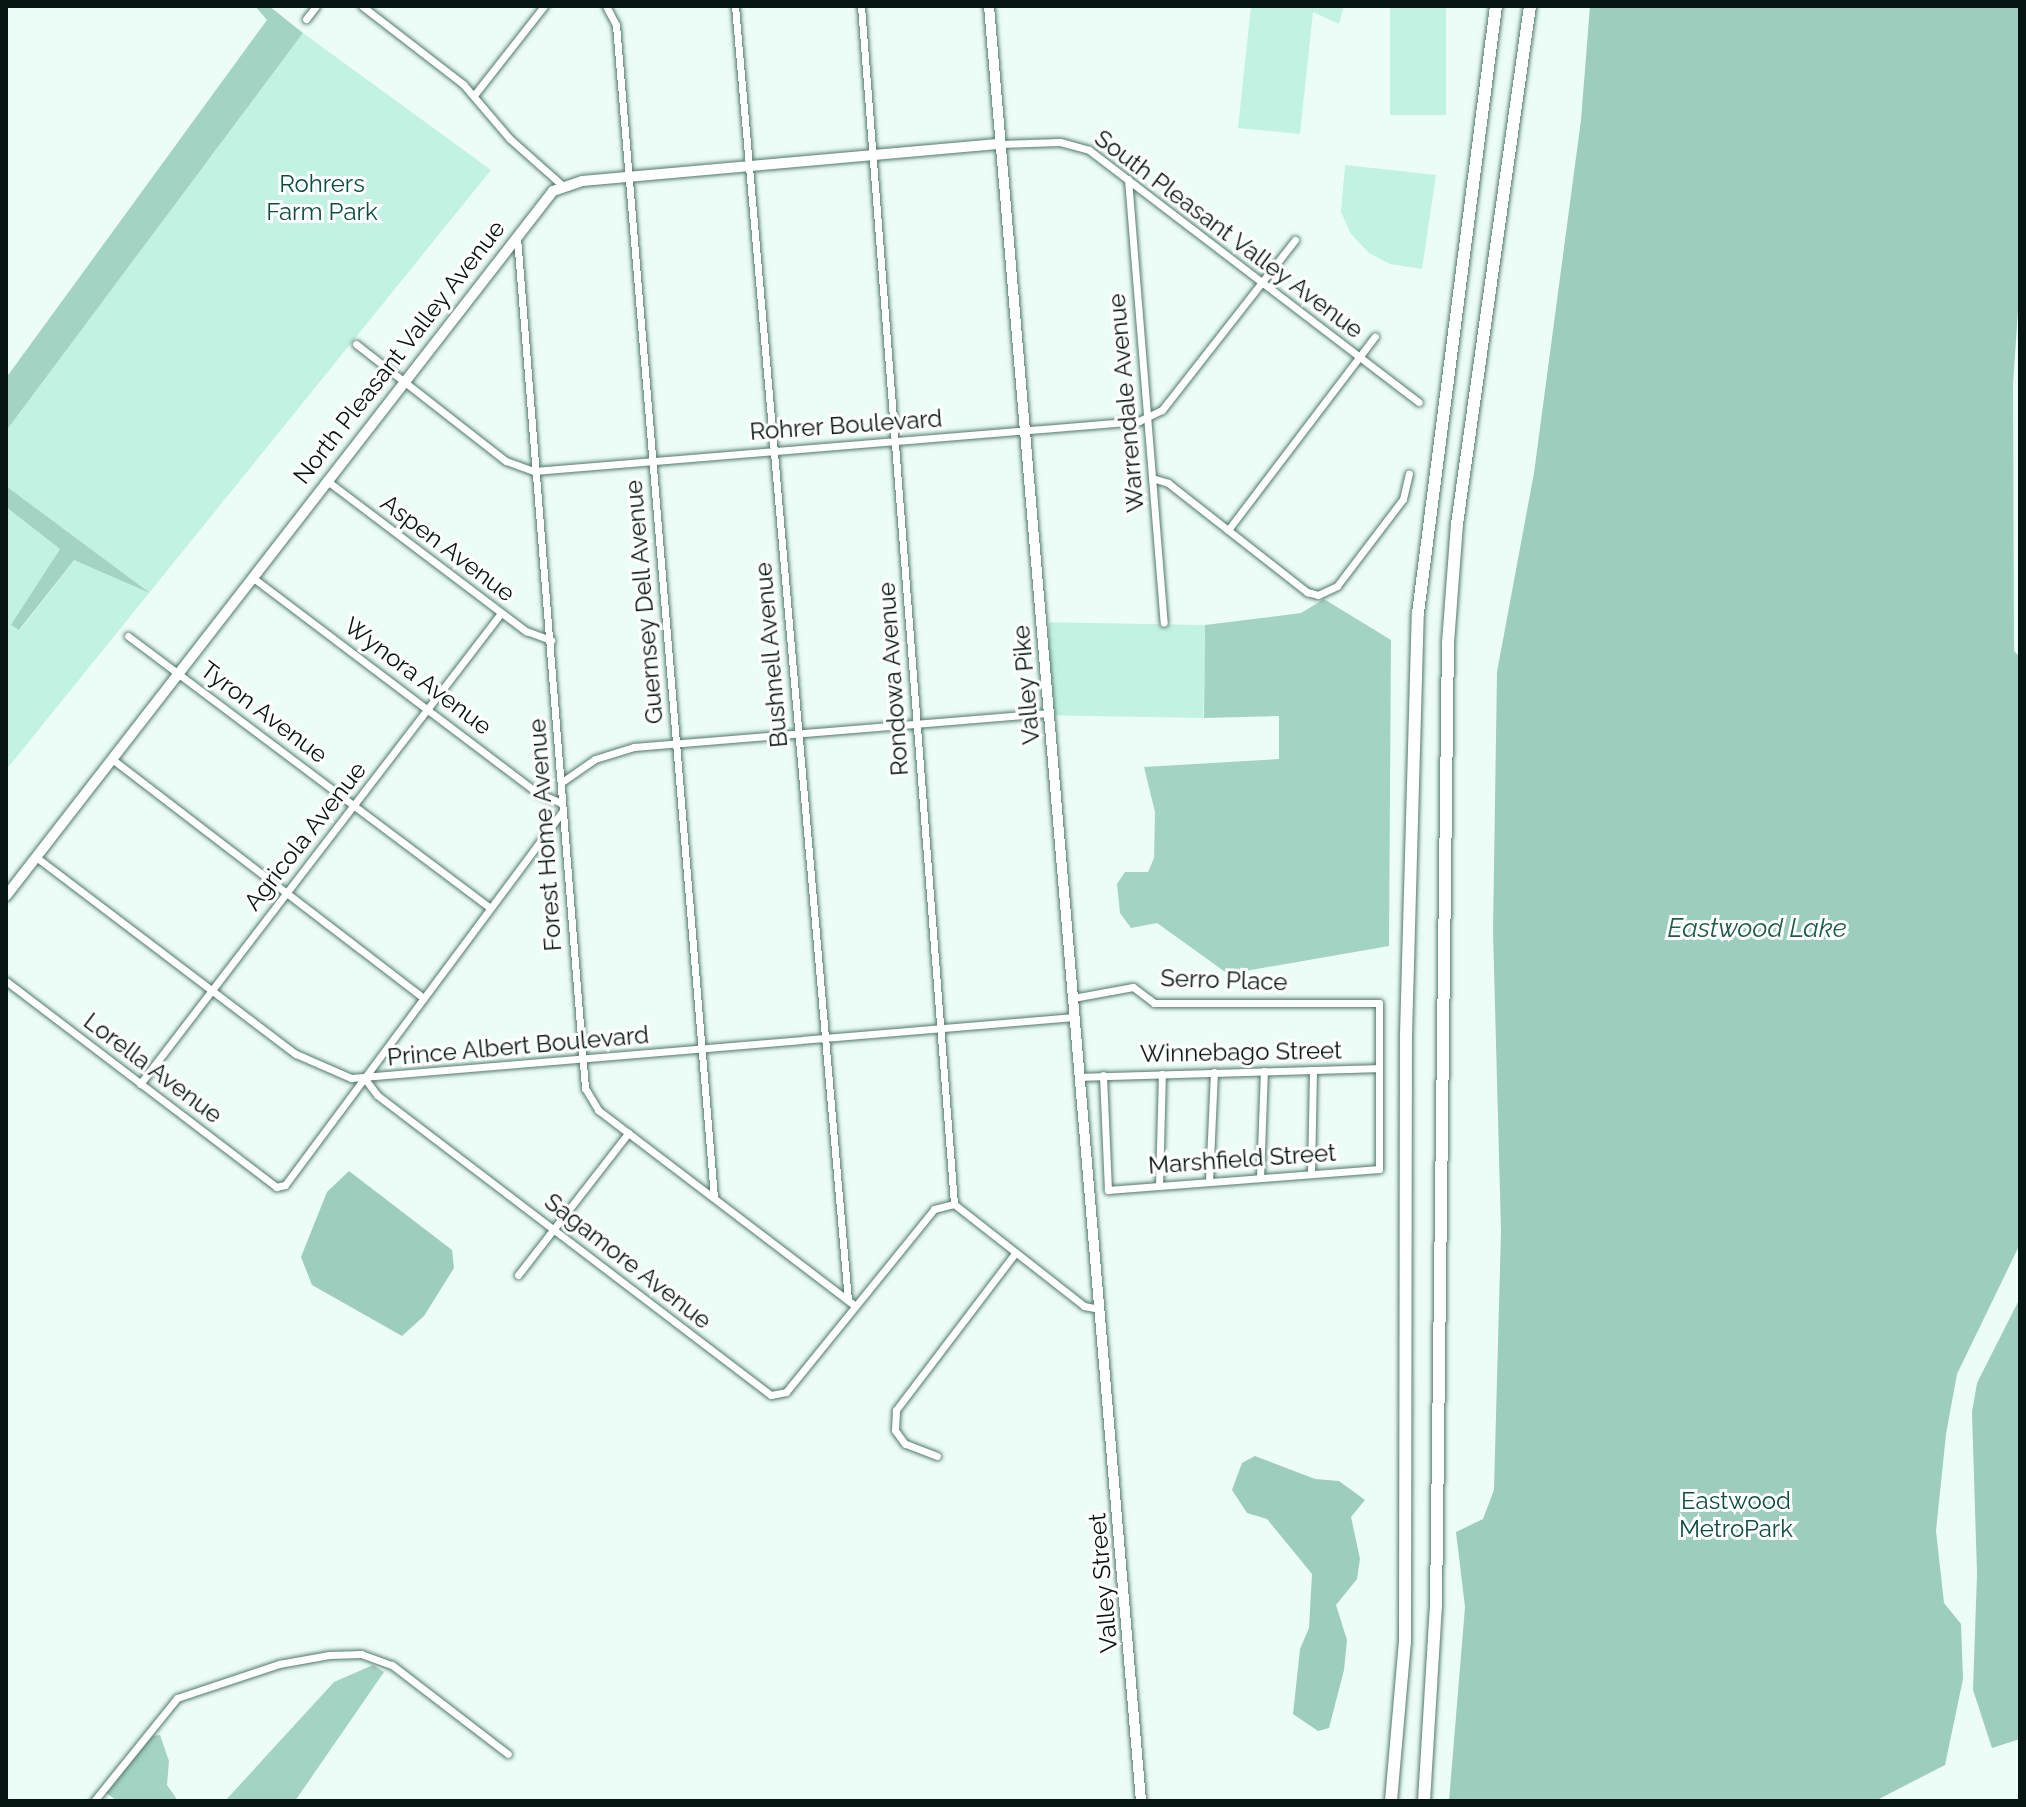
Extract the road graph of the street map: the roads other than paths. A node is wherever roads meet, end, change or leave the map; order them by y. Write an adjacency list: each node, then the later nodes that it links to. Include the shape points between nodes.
1 (316, 6): 10 (street)
2 (362, 6): 11 (street)
3 (544, 6): 11 (street)
4 (606, 6): 15 (street, Guernsey Dell Avenue, via 616,25)
5 (735, 6): 14 (street, Bushnell Avenue)
6 (861, 6): 13 (street, Rondowa Avenue)
7 (989, 6): 12 (street, Valley Pike)
8 (1496, 6): 91 (highway, via 1418,613 1406,1035 1405,1642)
9 (1530, 6): 92 (highway, via 1457,524 1448,643 1436,1606)
10 (306, 19)
11 (475, 94): 17 (street, via 510,139)
12 (1000, 144): 13 (street); 16 (street, South Pleasant Valley Avenue, via 1078,145); 27 (street, Valley Pike)
13 (872, 155): 14 (street); 28 (street, Rondowa Avenue)
14 (749, 166): 15 (street); 29 (street, Bushnell Avenue)
15 (629, 177): 17 (street); 30 (street, Guernsey Dell Avenue)
16 (1128, 179): 20 (street, South Pleasant Valley Avenue); 26 (street, Warrendale Avenue)
17 (563, 186): 18 (street, North Pleasant Valley Avenue, via 542,200)
18 (516, 232): 24 (street, North Pleasant Valley Avenue); 31 (street, Forest Home Avenue)
19 (1295, 240): 20 (street)
20 (1262, 283): 23 (street, South Pleasant Valley Avenue); 26 (street, via 1187,381)
21 (1375, 336): 23 (street)
22 (356, 344): 24 (street, Rohrer Boulevard)
23 (1359, 356): 25 (street, South Pleasant Valley Avenue); 35 (street)
24 (402, 381): 31 (street, Rohrer Boulevard, via 506,461); 34 (street, North Pleasant Valley Avenue)
25 (1419, 402)
26 (1147, 419): 27 (street, Rohrer Boulevard); 33 (street, Warrendale Avenue)
27 (1024, 433): 28 (street, Rohrer Boulevard); 43 (street, Valley Pike)
28 (895, 441): 29 (street, Rohrer Boulevard); 44 (street, Rondowa Avenue)
29 (774, 451): 30 (street, Rohrer Boulevard); 45 (street, Bushnell Avenue)
30 (653, 461): 31 (street, Rohrer Boulevard); 46 (street, Guernsey Dell Avenue)
31 (539, 471): 40 (street, Forest Home Avenue)
32 (1409, 474): 35 (street, via 1403,499 1337,586 1325,594 1307,592)
33 (1152, 478): 35 (street, via 1168,483); 38 (street, Warrendale Avenue)
34 (326, 480): 36 (street, North Pleasant Valley Avenue); 37 (street, Aspen Avenue)
35 (1228, 530)
36 (252, 577): 41 (street, North Pleasant Valley Avenue); 42 (street, Wynora Avenue)
37 (501, 613): 40 (street, Aspen Avenue, via 534,636); 42 (street, Agricola Avenue)
38 (1164, 623)
39 (128, 636): 41 (street, Tyron Avenue)
40 (551, 640): 48 (street, Forest Home Avenue)
41 (178, 672): 47 (street, North Pleasant Valley Avenue); 50 (street, Tyron Avenue)
42 (428, 708): 49 (street, Wynora Avenue, via 538,793); 50 (street, Agricola Avenue)
43 (1048, 713): 44 (street); 59 (street, Valley Pike)
44 (917, 725): 45 (street); 61 (street, Rondowa Avenue)
45 (798, 735): 46 (street); 62 (street, Bushnell Avenue)
46 (676, 746): 48 (street, via 619,750); 63 (street, Guernsey Dell Avenue)
47 (112, 759): 52 (street, North Pleasant Valley Avenue); 53 (street)
48 (562, 782): 49 (street, Forest Home Avenue)
49 (562, 803): 51 (street, Forest Home Avenue)
50 (354, 805): 53 (street, Agricola Avenue); 55 (street, Tyron Avenue)
51 (562, 812): 55 (street); 64 (street, Forest Home Avenue)
52 (36, 857): 54 (street, North Pleasant Valley Avenue); 57 (street, Prince Albert Boulevard)
53 (286, 893): 57 (street, Agricola Avenue); 58 (street)
54 (6, 896)
55 (490, 908): 58 (street)
56 (6, 981): 73 (street, Lorella Avenue)
57 (212, 990): 72 (street, Prince Albert Boulevard, via 311,1063); 73 (street, Agricola Avenue)
58 (424, 998): 72 (street)
59 (1073, 998): 60 (street, Valley Pike); 65 (street, Serro Place, via 1133,987 1154,1003 1379,1003)
60 (1074, 1017): 61 (street, Prince Albert Boulevard); 71 (street, Valley Pike)
61 (940, 1028): 62 (street, Prince Albert Boulevard); 80 (street, Rondowa Avenue)
62 (825, 1039): 63 (street, Prince Albert Boulevard); 84 (street, Bushnell Avenue)
63 (701, 1050): 64 (street, Prince Albert Boulevard); 79 (street, Guernsey Dell Avenue)
64 (581, 1060): 72 (street, Prince Albert Boulevard); 74 (street, Forest Home Avenue, via 593,1105)
65 (1379, 1068): 66 (street, Winnebago Street); 75 (street, Marshfield Street, via 1379,1169)
66 (1313, 1070): 67 (street, Winnebago Street); 75 (street)
67 (1264, 1071): 68 (street, Winnebago Street); 76 (street)
68 (1214, 1072): 69 (street, Winnebago Street); 77 (street)
69 (1162, 1074): 70 (street, Winnebago Street); 78 (street)
70 (1103, 1075): 71 (street, Winnebago Street); 78 (street, Marshfield Street, via 1108,1190)
71 (1079, 1077): 85 (street, Valley Pike)
72 (365, 1079): 73 (street, Lorella Avenue, via 296,1175 276,1187); 81 (street, Sagamore Avenue, via 377,1095)
73 (140, 1084)
74 (628, 1133): 79 (street, Forest Home Avenue); 81 (street)
75 (1311, 1174): 76 (street, Marshfield Street)
76 (1260, 1178): 77 (street, Marshfield Street)
77 (1209, 1182): 78 (street, Marshfield Street)
78 (1159, 1186)
79 (714, 1197): 84 (street, Forest Home Avenue)
80 (954, 1204): 82 (street); 84 (street, via 934,1209)
81 (554, 1229): 83 (street); 84 (street, Sagamore Avenue, via 771,1395 786,1392)
82 (1015, 1253): 85 (street, via 1084,1306); 87 (street, via 896,1410 895,1430 905,1444)
83 (518, 1275)
84 (851, 1302)
85 (1099, 1309): 86 (street, Valley Pike)
86 (1103, 1361): 90 (street, Valley Street)
87 (937, 1456)
88 (508, 1754): 89 (street, via 392,1665 361,1654 329,1655 279,1664 177,1698)
89 (94, 1801)
90 (1141, 1801)
91 (1391, 1801)
92 (1424, 1801)

